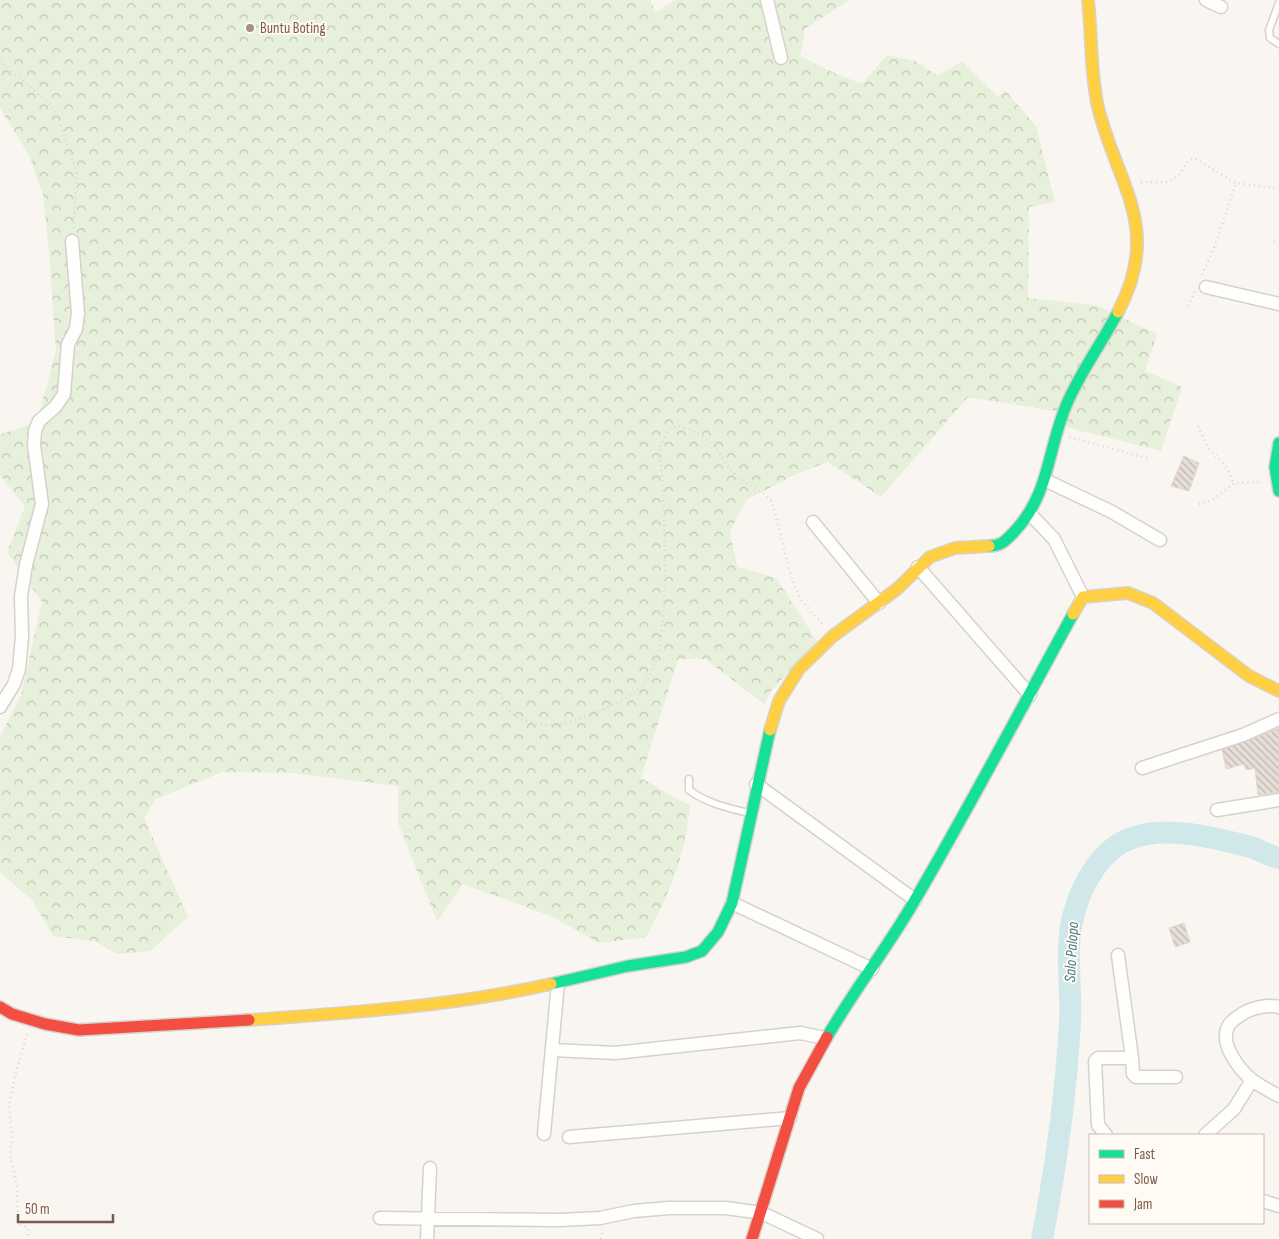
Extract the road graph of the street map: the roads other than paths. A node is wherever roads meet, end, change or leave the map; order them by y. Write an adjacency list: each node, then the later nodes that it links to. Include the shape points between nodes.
1 (767, 0): 7 (street)
2 (1088, 0): 12 (street, via 1099,110 1127,181 1136,229 1134,269 1117,313 1072,393 1056,434)
3 (1206, 0): 5 (street)
4 (1279, 3): 6 (lane, via 1269,30 1270,38)
5 (1221, 6)
6 (1279, 44)
7 (781, 58)
8 (72, 241): 22 (street, via 76,329 68,344 64,394 39,421 35,431 42,504 21,596 19,669)
9 (1200, 286): 10 (street)
10 (1279, 304)
11 (1279, 443): 13 (street)
12 (1047, 481): 14 (street); 16 (street, via 1112,512)
13 (1277, 486)
14 (1030, 514): 17 (street, via 1001,545 948,549); 18 (street, via 1054,539)
15 (813, 522): 19 (street)
16 (1160, 540)
17 (918, 567): 19 (street); 21 (street)
18 (1082, 597): 20 (street, via 1128,594 1153,603 1249,676); 21 (street)
19 (879, 603): 26 (street, via 807,660 784,692 772,722)
20 (1279, 691)
21 (1030, 695): 30 (street)
22 (0, 707)
23 (1279, 719): 24 (street, via 1243,735)
24 (1142, 768)
25 (689, 779): 29 (lane, via 689,790 696,795)
26 (756, 784): 29 (street); 30 (street)
27 (1279, 800): 28 (street)
28 (1217, 810)
29 (750, 813): 31 (street)
30 (915, 900): 33 (street)
31 (732, 903): 33 (street); 34 (street, via 718,932 702,951)
32 (1118, 954): 39 (street)
33 (872, 970): 37 (street, via 848,1000)
34 (558, 982): 35 (street, via 482,997 252,1020 83,1030 32,1019); 38 (street)
35 (0, 1007)
36 (1279, 1007): 41 (street, via 1251,1009 1226,1030 1226,1046)
37 (825, 1038): 38 (street, via 800,1033 615,1053); 43 (street, via 798,1088)
38 (553, 1050): 44 (street)
39 (1132, 1058): 40 (street, via 1136,1077); 45 (street, via 1098,1058 1095,1061 1098,1125)
40 (1176, 1077)
41 (1252, 1080): 42 (street); 46 (street, via 1234,1109)
42 (1279, 1096)
43 (790, 1118): 47 (street); 51 (street)
44 (544, 1134)
45 (1105, 1134)
46 (1206, 1134)
47 (569, 1137)
48 (430, 1168): 53 (street)
49 (1264, 1200): 50 (street)
50 (1279, 1206)
51 (762, 1213): 53 (street, via 691,1207 583,1219); 55 (street); 56 (street)
52 (380, 1218): 53 (street)
53 (428, 1218): 54 (street)
54 (427, 1239)
55 (752, 1239)
56 (817, 1239)

